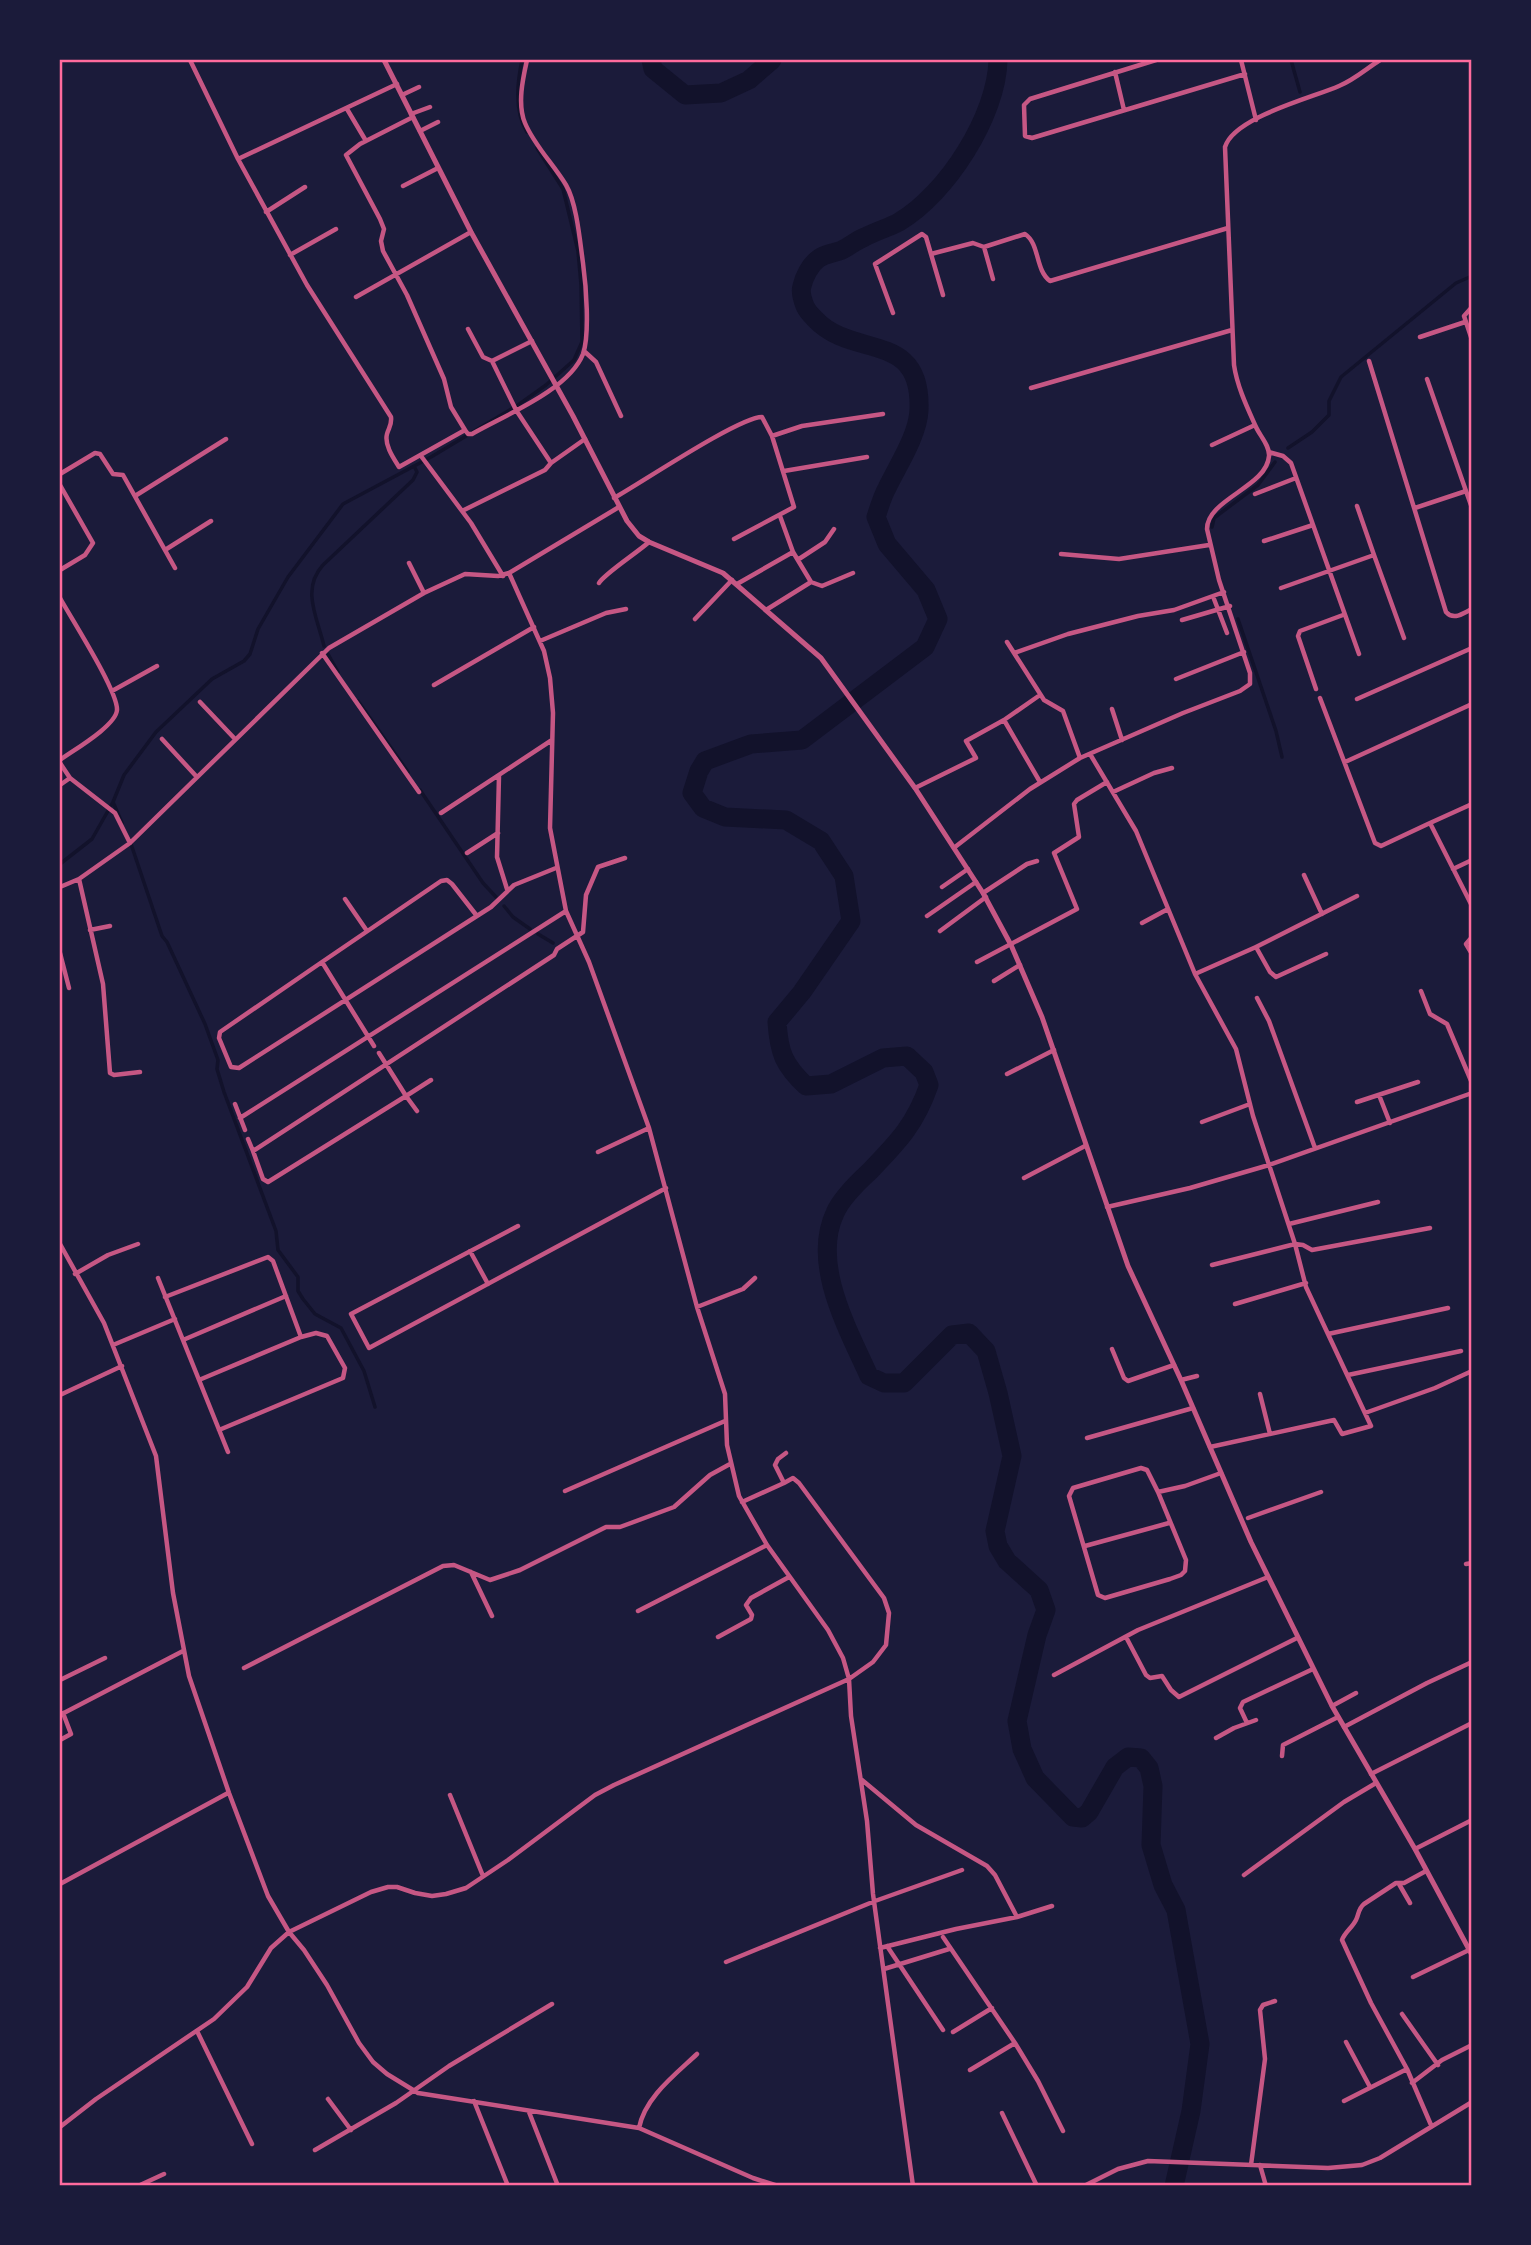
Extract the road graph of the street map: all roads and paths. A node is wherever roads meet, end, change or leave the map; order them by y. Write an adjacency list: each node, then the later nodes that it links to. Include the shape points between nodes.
1 (190, 60): 21 (street)
2 (384, 60): 10 (street)
3 (527, 60): 44 (street, via 522,93 525,123 570,193 581,246)
4 (1156, 60): 8 (street)
5 (1241, 60): 9 (street)
6 (1380, 60): 7 (street)
7 (1374, 61): 17 (street, via 1339,86 1275,108)
8 (1115, 72): 15 (street); 15 (street, via 1026,101 1025,136 1032,138)
9 (1245, 74): 15 (street); 17 (street)
10 (397, 84): 12 (street); 14 (street)
11 (419, 87): 12 (street)
12 (402, 95): 16 (street)
13 (430, 107): 16 (street)
14 (347, 109): 20 (street); 21 (street)
15 (1124, 110)
16 (412, 115): 19 (street); 20 (street)
17 (1256, 120): 26 (street, via 1230,137 1225,147)
18 (438, 122): 19 (street)
19 (420, 131): 22 (street)
20 (366, 141): 32 (street, via 348,151 347,158 384,229 381,245)
21 (238, 159): 25 (street)
22 (438, 168): 23 (street); 28 (street)
23 (402, 186)
24 (305, 187): 25 (street)
25 (267, 212): 31 (street)
26 (1228, 228): 29 (street, via 1050,281 1028,236 1021,234); 40 (street)
27 (335, 229): 31 (street)
28 (471, 232): 32 (street); 43 (street)
29 (984, 247): 30 (street, via 973,243); 33 (street)
30 (931, 254): 34 (street); 37 (street, via 922,234 875,264)
31 (290, 256): 61 (street, via 391,417 387,442 399,467)
32 (395, 274): 35 (street); 54 (street, via 444,379 451,407)
33 (993, 279)
34 (943, 295)
35 (356, 298)
36 (1472, 307): 38 (street, via 1465,313)
37 (893, 313)
38 (1465, 322): 41 (street); 42 (street)
39 (468, 329): 45 (street, via 483,357)
40 (1232, 330): 49 (street); 53 (street, via 1236,377)
41 (1420, 337)
42 (1472, 340)
43 (532, 341): 45 (street); 48 (street)
44 (584, 351): 48 (street, via 579,361); 52 (street, via 596,362)
45 (492, 361): 50 (street)
46 (1369, 361): 73 (street)
47 (1427, 379): 67 (street)
48 (554, 381): 50 (street); 57 (street)
49 (1031, 388)
50 (517, 410): 54 (street); 62 (street)
51 (883, 414): 55 (street, via 802,426)
52 (621, 416)
53 (1255, 425): 58 (street); 59 (street)
54 (466, 431): 61 (street)
55 (772, 436): 63 (street); 70 (street, via 762,417 751,419)
56 (226, 439): 69 (street)
57 (584, 439): 62 (street); 70 (street)
58 (1212, 445)
59 (1269, 452): 65 (street, via 1287,459); 83 (street, via 1269,461 1259,474 1212,514 1207,524)
60 (867, 457): 63 (street)
61 (424, 459): 75 (street)
62 (551, 463): 75 (street)
63 (784, 471): 76 (street, via 795,505)
64 (60, 474): 69 (street, via 97,452 113,474 123,475)
65 (1296, 478): 68 (street); 78 (street)
66 (60, 485): 91 (street, via 93,543 85,555)
67 (1466, 491): 73 (street); 74 (street)
68 (1255, 494)
69 (135, 496): 84 (street)
70 (614, 498): 72 (street)
71 (1357, 506): 87 (street)
72 (619, 507): 82 (street, via 632,529); 93 (street)
73 (1415, 508): 106 (street, via 1446,612 1455,617)
74 (1472, 508)
75 (463, 511): 95 (street)
76 (780, 516): 80 (street); 85 (street)
77 (211, 521): 84 (street)
78 (1313, 525): 81 (street); 92 (street)
79 (834, 529): 88 (street, via 825,542)
80 (734, 539)
81 (1264, 541)
82 (649, 542): 96 (street, via 710,566); 98 (street)
83 (1209, 545): 86 (street, via 1119,559); 100 (street)
84 (165, 550): 90 (street)
85 (793, 552): 88 (street); 96 (street)
86 (1061, 554)
87 (1374, 555): 92 (street); 114 (street)
88 (799, 559): 97 (street)
89 (409, 564): 101 (street)
90 (175, 568)
91 (60, 570)
92 (1329, 570): 99 (street); 109 (street)
93 (509, 573): 95 (street); 112 (street)
94 (853, 573): 97 (street, via 822,586)
95 (503, 576): 101 (street, via 465,574)
96 (734, 582): 107 (street); 110 (street)
97 (811, 582): 107 (street)
98 (599, 583)
99 (1281, 588)
100 (1224, 592): 104 (street); 120 (street)
101 (424, 593): 119 (street)
102 (60, 598): 126 (street)
103 (1214, 599): 108 (street)
104 (1230, 606): 108 (street); 118 (street)
105 (626, 609): 115 (street)
106 (1472, 609)
107 (766, 610): 149 (street, via 830,669)
108 (1218, 610): 111 (street); 113 (street)
109 (1343, 615): 121 (street); 125 (street, via 1300,631 1298,636)
110 (695, 620)
111 (1182, 620)
112 (534, 627): 115 (street); 124 (street)
113 (1227, 633)
114 (1404, 638)
115 (540, 641): 136 (street, via 550,678)
116 (1007, 642): 120 (street)
117 (1472, 648): 129 (street)
118 (1244, 652): 123 (street); 137 (street, via 1251,681 1246,688)
119 (322, 653): 135 (street); 150 (street)
120 (1014, 653): 127 (street)
121 (1359, 654)
122 (157, 666): 126 (street)
123 (1176, 678)
124 (434, 685)
125 (1316, 689)
126 (112, 691): 140 (street, via 117,710 114,717)
127 (1040, 695): 133 (street); 139 (street, via 1063,711)
128 (1320, 698): 141 (street)
129 (1356, 699)
130 (200, 702): 135 (street)
131 (1472, 704): 141 (street)
132 (1112, 709): 137 (street)
133 (1004, 720): 146 (street); 149 (street, via 967,741 976,758)
134 (162, 739): 144 (street)
135 (235, 739): 144 (street)
136 (552, 740): 143 (street); 162 (street, via 550,828)
137 (1122, 740): 138 (street)
138 (1090, 754): 139 (street); 147 (street)
139 (1080, 758): 146 (street)
140 (60, 762): 145 (street)
141 (1345, 762): 154 (street, via 1378,846)
142 (1171, 768): 151 (street)
143 (499, 775): 153 (street); 155 (street)
144 (196, 776): 156 (street)
145 (71, 778): 148 (street); 156 (street, via 115,813)
146 (1040, 782): 157 (street)
147 (1107, 782): 151 (street); 187 (street, via 1074,804 1079,837 1054,853 1077,909)
148 (60, 785)
149 (915, 788): 157 (street)
150 (419, 792)
151 (1113, 792): 175 (street, via 1136,831)
152 (1472, 804): 154 (street)
153 (441, 813)
154 (1430, 823): 164 (street)
155 (498, 832): 158 (street); 170 (street, via 498,866)
156 (130, 843): 166 (street)
157 (955, 846): 163 (street)
158 (467, 853)
159 (625, 858): 185 (street, via 596,870 586,895 585,925)
160 (1472, 860): 164 (street)
161 (1037, 861): 171 (street)
162 (556, 868): 170 (street); 176 (street)
163 (969, 869): 167 (street); 169 (street)
164 (1453, 869): 174 (street)
165 (1304, 875): 177 (street)
166 (79, 879): 168 (street); 182 (street)
167 (977, 882): 171 (street); 179 (street)
168 (60, 887)
169 (943, 887)
170 (508, 889): 178 (street)
171 (985, 895): 184 (street); 187 (street)
172 (1357, 897): 177 (street)
173 (345, 900): 183 (street)
174 (1472, 906)
175 (1168, 909): 180 (street); 195 (street)
176 (566, 911): 185 (street); 201 (street)
177 (1322, 914): 188 (street)
178 (478, 916): 183 (street, via 447,880); 200 (street)
179 (928, 916)
180 (1142, 923)
181 (110, 926): 182 (street)
182 (90, 930): 206 (street, via 103,984 110,1073)
183 (367, 931): 192 (street)
184 (940, 931)
185 (578, 936): 205 (street); 221 (street)
186 (1472, 937): 191 (street, via 1466,944)
187 (1011, 945): 193 (street); 194 (street)
188 (1256, 947): 190 (street, via 1276,977); 195 (street)
189 (60, 953): 197 (street)
190 (1326, 954)
191 (1472, 954)
192 (322, 962): 200 (street); 200 (street, via 220,1032 231,1067 239,1068)
193 (978, 962)
194 (1020, 965): 196 (street); 203 (street)
195 (1195, 974): 216 (street, via 1236,1049)
196 (994, 981)
197 (69, 988)
198 (1421, 990): 210 (street, via 1430,1014 1447,1024)
199 (1257, 998): 225 (street)
200 (347, 1000): 201 (street)
201 (368, 1035): 202 (street); 218 (street)
202 (374, 1046)
203 (1054, 1050): 207 (street); 224 (street)
204 (379, 1053): 205 (street)
205 (386, 1065): 213 (street); 226 (street)
206 (140, 1072)
207 (1007, 1074)
208 (431, 1080): 213 (street)
209 (1418, 1082): 212 (street)
210 (1472, 1083)
211 (1472, 1093): 220 (street)
212 (1379, 1095): 214 (street); 220 (street)
213 (406, 1096): 217 (street); 226 (street, via 268,1182)
214 (1357, 1102)
215 (235, 1104): 218 (street)
216 (1250, 1104): 219 (street); 228 (street)
217 (417, 1111)
218 (240, 1118): 222 (street)
219 (1202, 1122)
220 (1390, 1123): 225 (street)
221 (649, 1128): 227 (street); 230 (street)
222 (245, 1130)
223 (248, 1139): 226 (street)
224 (1085, 1146): 229 (street); 232 (street)
225 (1315, 1148): 228 (street)
226 (253, 1151)
227 (598, 1152)
228 (1269, 1166): 232 (street); 233 (street)
229 (1024, 1178)
230 (666, 1188): 245 (street); 249 (street)
231 (1378, 1202): 233 (street)
232 (1106, 1207): 258 (street)
233 (1289, 1224): 238 (street)
234 (518, 1226): 239 (street)
235 (1430, 1228): 238 (street, via 1312,1250)
236 (60, 1244): 241 (street)
237 (138, 1244): 241 (street)
238 (1295, 1244): 240 (street); 244 (street)
239 (470, 1251): 245 (street); 245 (street, via 351,1314 369,1348)
240 (1212, 1265)
241 (75, 1273): 255 (street)
242 (158, 1278): 247 (street)
243 (755, 1278): 249 (street, via 743,1289)
244 (1306, 1283): 248 (street); 252 (street)
245 (488, 1284)
246 (286, 1296): 247 (street, via 273,1261 263,1257); 253 (street); 254 (street)
247 (166, 1297): 251 (street)
248 (1235, 1304)
249 (697, 1307): 269 (street, via 725,1394)
250 (1448, 1308): 252 (street)
251 (175, 1319): 254 (street); 255 (street)
252 (1328, 1334): 261 (street)
253 (301, 1337): 263 (street); 270 (street, via 327,1336 345,1368 343,1378)
254 (183, 1340): 263 (street)
255 (113, 1345): 259 (street)
256 (1112, 1349): 258 (street, via 1128,1381)
257 (1461, 1351): 261 (street)
258 (1174, 1365): 264 (street)
259 (122, 1366): 266 (street); 295 (street, via 156,1456)
260 (1472, 1371): 268 (street)
261 (1348, 1375): 268 (street)
262 (1197, 1376): 264 (street)
263 (199, 1380): 270 (street)
264 (1181, 1380): 267 (street)
265 (1260, 1394): 271 (street)
266 (60, 1395)
267 (1193, 1408): 272 (street); 273 (street)
268 (1365, 1413): 271 (street, via 1371,1427 1342,1434 1336,1420)
269 (725, 1421): 276 (street); 279 (street)
270 (219, 1430): 274 (street)
271 (1270, 1434): 273 (street)
272 (1087, 1438)
273 (1210, 1447): 277 (street)
274 (229, 1452)
275 (786, 1453): 278 (street, via 775,1461)
276 (730, 1464): 282 (street); 287 (street, via 674,1507 620,1527 606,1527 490,1580)
277 (1221, 1473): 280 (street); 289 (street)
278 (784, 1483): 282 (street); 301 (street, via 793,1478 799,1483 884,1598 889,1614 886,1645 873,1662)
279 (565, 1491)
280 (1158, 1492): 284 (street); 286 (street, via 1147,1470 1141,1468 1073,1488 1069,1496)
281 (1321, 1492): 283 (street)
282 (742, 1502): 285 (street)
283 (1248, 1518)
284 (1169, 1523): 286 (street); 286 (street, via 1186,1560 1185,1571 1105,1598 1098,1595)
285 (767, 1545): 288 (street); 290 (street)
286 (1085, 1546)
287 (471, 1572): 291 (street); 298 (street, via 443,1566)
288 (789, 1577): 292 (street, via 751,1598 746,1605 751,1619); 301 (street, via 828,1630)
289 (1268, 1577): 293 (street); 294 (street)
290 (638, 1611)
291 (492, 1616)
292 (718, 1637)
293 (1126, 1637): 294 (street, via 1148,1678 1162,1675 1179,1698); 300 (street)
294 (1297, 1638): 299 (street)
295 (183, 1651): 305 (street); 317 (street)
296 (105, 1658): 302 (street)
297 (1472, 1662): 310 (street)
298 (244, 1668)
299 (1313, 1669): 304 (street); 308 (street, via 1243,1702 1240,1708)
300 (1054, 1675)
301 (849, 1679): 315 (street); 324 (street, via 595,1795)
302 (60, 1680)
303 (1356, 1693): 304 (street)
304 (1332, 1706): 306 (street)
305 (61, 1714): 312 (street, via 71,1734)
306 (1338, 1717): 310 (street); 313 (street, via 1283,1745)
307 (1256, 1720): 308 (street)
308 (1247, 1723): 311 (street)
309 (1472, 1723): 314 (street)
310 (1344, 1727): 314 (street)
311 (1216, 1738)
312 (60, 1741)
313 (1282, 1756)
314 (1371, 1774): 316 (street)
315 (861, 1780): 327 (street); 330 (street, via 916,1825 987,1866)
316 (1376, 1783): 320 (street); 323 (street)
317 (229, 1793): 326 (street); 331 (street, via 268,1896)
318 (450, 1796): 324 (street)
319 (1472, 1820): 320 (street)
320 (1415, 1849): 322 (street)
321 (962, 1870): 327 (street)
322 (1426, 1871): 325 (street); 336 (street)
323 (1244, 1875)
324 (483, 1876): 331 (street, via 466,1888 440,1896 388,1887)
325 (1398, 1883): 328 (street); 354 (street, via 1360,1908 1342,1940)
326 (60, 1884)
327 (875, 1901): 334 (street); 337 (street)
328 (1410, 1903)
329 (1052, 1906): 330 (street)
330 (1017, 1917): 333 (street)
331 (289, 1932): 346 (street, via 271,1948 241,1993); 357 (street, via 312,1961 373,2062)
332 (943, 1937): 335 (street)
333 (887, 1947): 334 (street); 338 (street)
334 (880, 1948): 339 (street)
335 (950, 1949): 338 (street); 343 (street)
336 (1470, 1952): 340 (street)
337 (726, 1962)
338 (900, 1964): 339 (street); 345 (street)
339 (884, 1969): 378 (street)
340 (1413, 1977)
341 (1275, 2001): 371 (street, via 1260,2010 1265,2059)
342 (552, 2004): 357 (street)
343 (992, 2008): 347 (street); 349 (street)
344 (1402, 2014): 352 (street)
345 (943, 2030)
346 (197, 2031): 365 (street); 369 (street)
347 (953, 2032)
348 (1346, 2042): 356 (street)
349 (1015, 2043): 353 (street); 368 (street)
350 (1472, 2045): 352 (street)
351 (697, 2054): 366 (street, via 654,2099)
352 (1438, 2066): 355 (street)
353 (970, 2070)
354 (1406, 2070): 355 (street); 356 (street)
355 (1412, 2083): 364 (street)
356 (1370, 2087): 360 (street)
357 (411, 2090): 359 (street); 367 (street)
358 (328, 2099): 367 (street)
359 (474, 2101): 362 (street); 375 (street)
360 (1345, 2101)
361 (1472, 2102): 364 (street)
362 (529, 2111): 366 (street); 376 (street)
363 (1002, 2113): 379 (street)
364 (1431, 2125): 372 (street, via 1362,2165)
365 (60, 2127)
366 (639, 2128): 377 (street)
367 (351, 2130): 370 (street)
368 (1063, 2131)
369 (252, 2144)
370 (315, 2150)
371 (1251, 2165): 372 (street); 380 (street, via 1156,2161 1118,2169)
372 (1260, 2165): 381 (street)
373 (164, 2174): 374 (street)
374 (138, 2186)
375 (508, 2186)
376 (558, 2186)
377 (778, 2186)
378 (913, 2186)
379 (1037, 2186)
380 (1084, 2186)
381 (1265, 2186)

